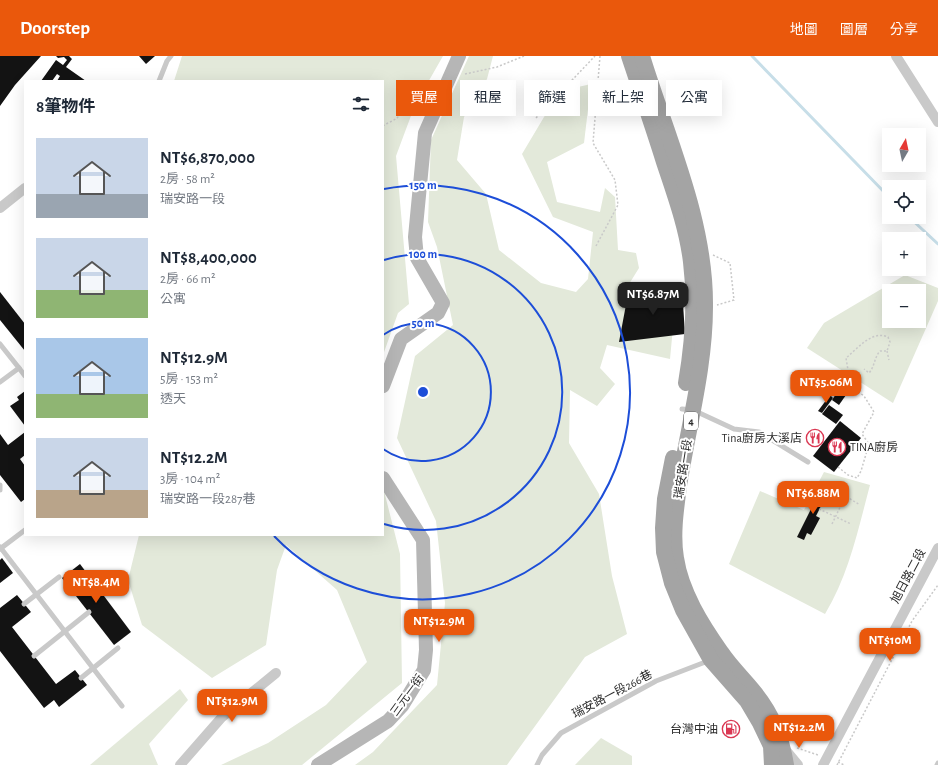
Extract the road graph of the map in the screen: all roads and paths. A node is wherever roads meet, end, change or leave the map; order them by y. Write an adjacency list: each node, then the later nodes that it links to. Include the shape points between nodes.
1 (171, 56): 9 (lane)
2 (460, 56): 10 (street)
3 (524, 56): 11 (path, via 498,67 465,73)
4 (595, 56): 14 (path)
5 (600, 56): 19 (path, via 593,143 615,180 618,205)
6 (629, 56): 30 (main road, 瑞安路一段 / 4, via 678,204 691,261 694,308)
7 (642, 56): 20 (main road, 瑞安路一段 / 4, via 684,184 698,232)
8 (896, 56): 15 (street)
9 (159, 80)
10 (450, 80)
11 (452, 83)
12 (397, 116): 16 (path)
13 (433, 116): 29 (street, via 425,133 415,237 417,258 443,303 438,313 401,339)
14 (536, 118)
15 (938, 122)
16 (384, 125)
17 (24, 189): 18 (street)
18 (0, 208)
19 (596, 246)
20 (700, 249): 21 (main road, 瑞安路一段 / 4); 21 (path, via 730,263 734,300)
21 (705, 307): 30 (main road, 瑞安路一段 / 4, via 702,358)
22 (0, 344): 25 (lane)
23 (887, 351): 24 (path); 26 (path, via 880,351 869,372); 32 (path, via 890,342 888,337 882,334 875,335 846,358 856,390 864,396 874,412 862,434 869,444 861,471 856,478)
24 (889, 360)
25 (19, 368): 27 (lane); 28 (lane)
26 (864, 368)
27 (24, 375)
28 (0, 382)
29 (384, 383)
30 (687, 409): 31 (lane, via 734,429 758,432); 54 (main road, 瑞安路一段 / 4, via 665,499 664,552 672,583 683,610); 59 (main road, 瑞安路一段 / 4, via 676,507 676,558 695,611 722,653 756,694 769,715)
31 (808, 462)
32 (838, 467)
33 (384, 480): 63 (street, 三元一街, via 423,540 426,650 424,670 402,706 388,720)
34 (826, 484): 37 (path)
35 (0, 485): 36 (lane)
36 (0, 490)
37 (845, 497): 38 (path); 40 (path)
38 (860, 505)
39 (819, 509): 40 (path)
40 (835, 517): 41 (path); 42 (path)
41 (832, 524)
42 (852, 524)
43 (24, 531): 44 (lane)
44 (0, 548): 48 (lane)
45 (938, 548): 60 (street, 旭日路二段)
46 (59, 576): 48 (lane)
47 (938, 584): 61 (path, via 912,621)
48 (36, 595): 49 (lane); 51 (lane)
49 (24, 604)
50 (89, 612): 51 (lane)
51 (65, 632): 53 (lane); 55 (lane)
52 (118, 648): 55 (lane)
53 (34, 656)
54 (711, 660): 59 (main road, 瑞安路一段 / 4, via 747,701); 64 (lane, 瑞安路一段266巷, via 656,681 561,733)
55 (93, 668): 57 (lane); 58 (lane)
56 (276, 673): 62 (street, via 222,717)
57 (81, 678)
58 (122, 706)
59 (779, 759): 60 (path, via 795,747)
60 (825, 761): 61 (path)
61 (838, 762): 65 (path); 66 (path)
62 (180, 765)
63 (318, 765)
64 (537, 765)
65 (836, 765)
66 (844, 765)

